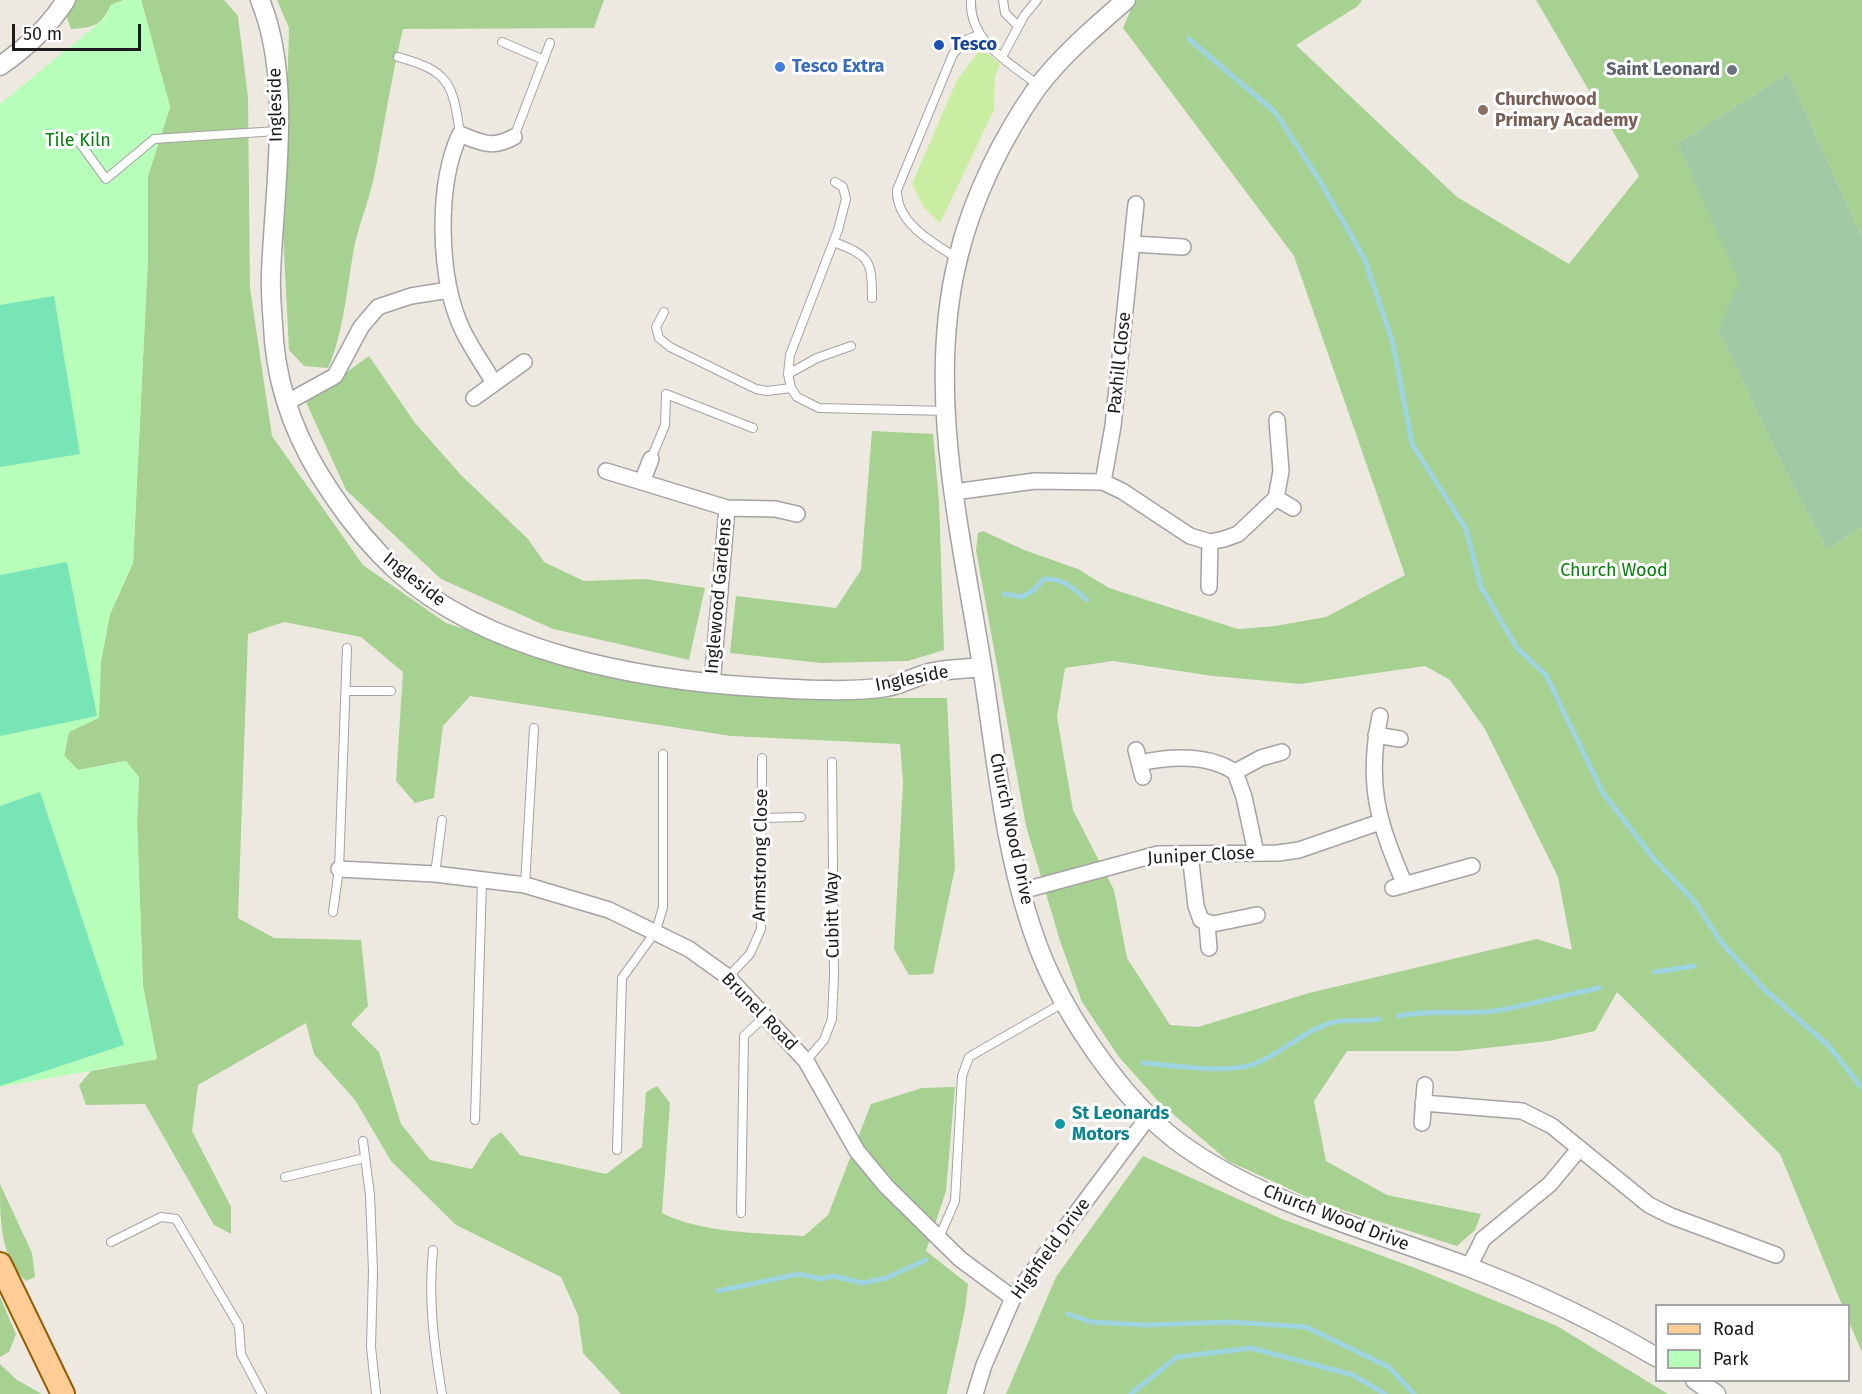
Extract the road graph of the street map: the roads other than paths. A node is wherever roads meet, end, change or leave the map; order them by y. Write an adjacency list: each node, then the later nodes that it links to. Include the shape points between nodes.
1 (66, 0): 14 (street, via 51,23)
2 (260, 0): 16 (street, Ingleside, via 271,25 278,76)
3 (971, 0): 8 (lane)
4 (1003, 0): 7 (lane, via 1005,13)
5 (1037, 0): 7 (lane)
6 (1126, 0): 15 (street, Church Wood Drive)
7 (1018, 26): 12 (lane)
8 (978, 35): 12 (lane); 25 (lane, via 966,40 953,54 897,193 897,205 904,216 930,242)
9 (502, 42): 13 (lane)
10 (550, 43): 13 (lane)
11 (398, 57): 17 (lane, via 426,65 445,78 457,108)
12 (1002, 57): 15 (lane)
13 (544, 60): 18 (lane)
14 (0, 66)
15 (1039, 86): 25 (street, Church Wood Drive, via 987,177)
16 (278, 131): 19 (lane, via 153,139 106,179); 35 (street, Ingleside, via 271,277 275,345)
17 (460, 134): 18 (street, via 481,143 500,145); 26 (street, via 450,155 443,209)
18 (514, 137)
19 (77, 139)
20 (835, 182): 22 (lane, via 843,187 846,199)
21 (1136, 204): 23 (street, Paxhill Close)
22 (834, 242): 27 (lane, via 862,253 868,260); 31 (lane, via 790,355)
23 (1133, 244): 24 (street); 42 (street, Paxhill Close)
24 (1183, 246)
25 (957, 258): 36 (street, Church Wood Drive, via 947,319)
26 (449, 290): 32 (street, via 463,331); 35 (street, via 411,296 378,307 361,327 335,376)
27 (872, 298)
28 (664, 312): 33 (lane, via 657,319 656,332 670,347 756,389)
29 (852, 346): 31 (lane, via 817,358)
30 (524, 362): 32 (street)
31 (788, 374): 33 (lane)
32 (494, 383): 34 (street)
33 (791, 388): 36 (lane, via 797,397 819,408)
34 (474, 398)
35 (286, 403): 52 (street, Ingleside, via 313,466 349,519 396,570 460,615 518,641 584,662 651,677)
36 (946, 411): 43 (street, Church Wood Drive)
37 (1277, 420): 44 (street, via 1281,471)
38 (753, 428): 39 (lane, via 666,394 665,425)
39 (651, 459): 41 (street)
40 (606, 471): 41 (street, Inglewood Gardens)
41 (642, 482): 45 (street, Inglewood Gardens)
42 (1103, 482): 43 (street, via 1035,481); 48 (street, via 1190,536)
43 (954, 492): 51 (street, Church Wood Drive)
44 (1276, 498): 46 (street); 48 (street, via 1238,534)
45 (727, 508): 47 (street, Inglewood Gardens, via 775,509); 52 (street, Inglewood Gardens)
46 (1293, 508)
47 (797, 514)
48 (1210, 542): 49 (street)
49 (1209, 587)
50 (347, 648): 53 (lane)
51 (982, 667): 52 (street, Ingleside, via 933,672 886,687 803,689); 76 (street, Church Wood Drive)
52 (711, 684)
53 (347, 691): 54 (lane); 72 (lane)
54 (392, 691)
55 (1380, 716): 57 (street)
56 (534, 728): 75 (lane)
57 (1376, 735): 58 (street); 68 (street, via 1372,763)
58 (1400, 739)
59 (1282, 752): 64 (street, via 1260,758)
60 (663, 754): 80 (lane, via 663,907)
61 (762, 758): 65 (lane, Armstrong Close)
62 (832, 762): 85 (lane, Cubitt Way, via 832,1019 825,1040)
63 (1140, 763): 64 (street, via 1176,758 1210,760)
64 (1235, 772): 69 (street)
65 (762, 818): 66 (lane); 82 (lane, Armstrong Close, via 761,929 750,954)
66 (801, 818)
67 (442, 820): 73 (lane)
68 (1380, 822): 69 (street, Juniper Close, via 1299,850); 71 (street, via 1399,887)
69 (1256, 853): 70 (street, Juniper Close)
70 (1190, 854): 76 (street, Juniper Close, via 1158,854); 79 (street, via 1196,906 1201,920)
71 (1472, 866)
72 (339, 869): 73 (street, Brunel Road); 77 (lane)
73 (435, 874): 74 (street, Brunel Road)
74 (482, 880): 75 (street, Brunel Road); 89 (lane)
75 (525, 885): 80 (street, Brunel Road, via 609,910)
76 (1021, 891): 83 (street, Church Wood Drive, via 1041,954)
77 (333, 912)
78 (1257, 915): 79 (street)
79 (1207, 924): 81 (street)
80 (656, 932): 82 (street, Brunel Road, via 689,949); 93 (lane, via 622,978)
81 (1209, 948)
82 (728, 977): 84 (street, Brunel Road)
83 (1063, 1003): 88 (street, Church Wood Drive, via 1091,1046); 97 (lane, via 969,1057 962,1076 955,1201)
84 (766, 1015): 85 (street, Brunel Road); 96 (lane, via 744,1036)
85 (806, 1061): 97 (street, Brunel Road, via 857,1151)
86 (1425, 1084): 87 (street)
87 (1423, 1103): 90 (street); 92 (street, via 1522,1112 1552,1126)
88 (1149, 1116): 102 (street, Church Wood Drive, via 1178,1141 1223,1169 1290,1203); 103 (street, Highfield Drive)
89 (475, 1120)
90 (1422, 1123)
91 (363, 1141): 94 (lane)
92 (1579, 1149): 99 (street, via 1649,1205 1671,1216); 102 (street, via 1550,1184 1483,1239)
93 (617, 1150)
94 (365, 1158): 95 (lane); 108 (lane, via 371,1216 371,1347)
95 (285, 1177)
96 (741, 1213)
97 (938, 1239): 103 (street, Brunel Road)
98 (111, 1242): 107 (lane, via 161,1216 176,1219 239,1326 241,1354)
99 (1770, 1246)
100 (433, 1250): 109 (lane, via 432,1338)
101 (0, 1264): 106 (main road)
102 (1469, 1267): 104 (street, Church Wood Drive, via 1559,1304)
103 (1013, 1298): 110 (street, Highfield Drive)
104 (1655, 1356)
105 (1698, 1382): 111 (street)
106 (63, 1394)
107 (262, 1394)
108 (376, 1394)
109 (442, 1394)
110 (975, 1394)
111 (1716, 1394)

